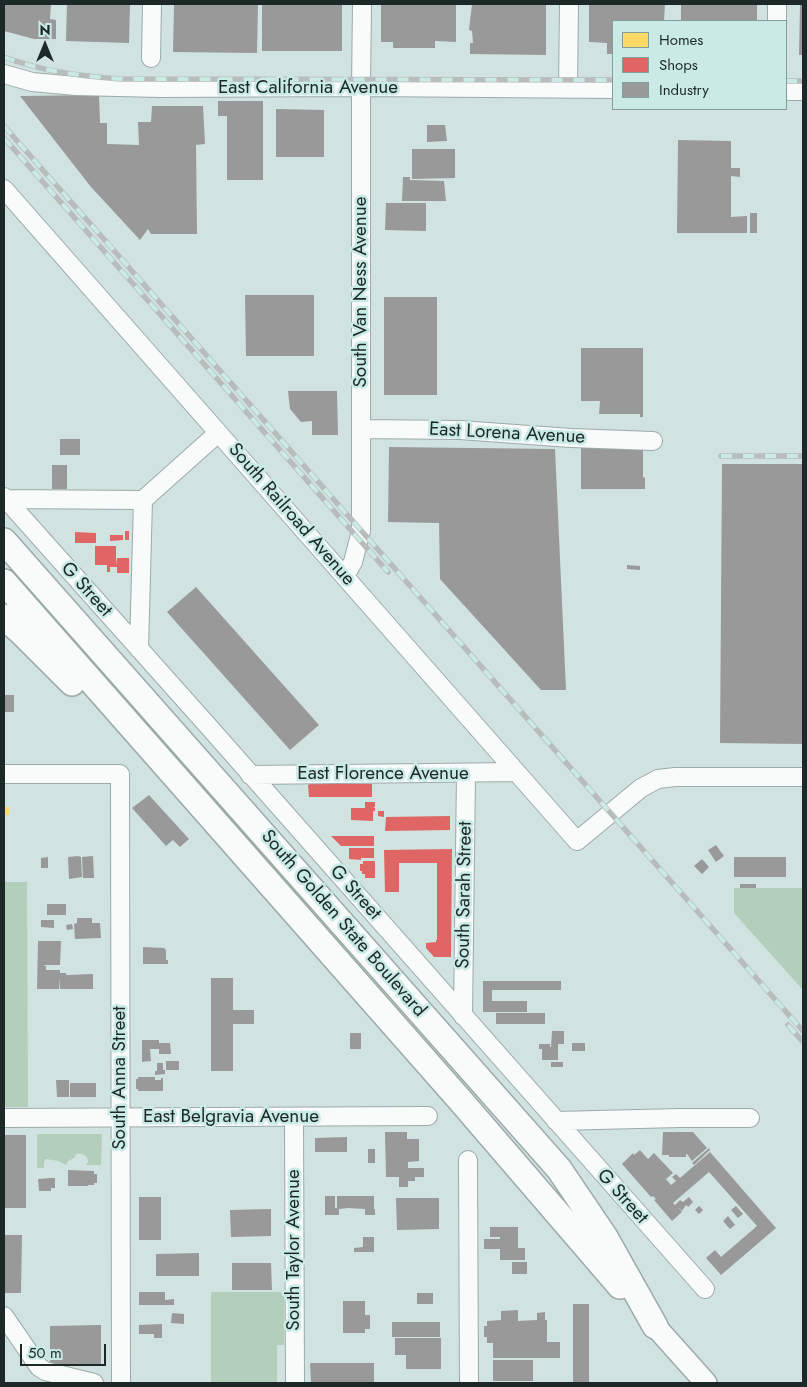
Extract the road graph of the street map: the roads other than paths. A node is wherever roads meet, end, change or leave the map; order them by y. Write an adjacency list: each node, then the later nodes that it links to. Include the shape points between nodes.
1 (152, 4): 6 (street)
2 (362, 4): 8 (street, South Van Ness Avenue)
3 (570, 4): 9 (street)
4 (777, 4): 5 (street)
5 (777, 20)
6 (151, 58)
7 (4, 74): 8 (street, East California Avenue, via 32,82 76,86)
8 (361, 88): 9 (street, East California Avenue); 14 (street, South Van Ness Avenue)
9 (568, 89): 10 (street, East California Avenue)
10 (612, 89)
11 (787, 90): 12 (street)
12 (803, 91)
13 (4, 189): 15 (street, South Railroad Avenue)
14 (361, 429): 16 (street, East Lorena Avenue, via 460,430); 20 (street, South Van Ness Avenue, via 361,531 353,562)
15 (218, 433): 18 (street); 20 (street, South Railroad Avenue)
16 (653, 441)
17 (4, 498): 18 (street); 23 (street, G Street)
18 (143, 500): 23 (street)
19 (8, 545): 40 (highway, South Golden State Boulevard, via 559,1169 605,1237)
20 (345, 576): 24 (street, South Railroad Avenue)
21 (4, 582): 29 (highway, South Golden State Boulevard)
22 (4, 617): 29 (highway)
23 (139, 649): 27 (street, G Street)
24 (516, 772): 25 (street, East Florence Avenue); 28 (street, South Railroad Avenue, via 577,841 641,788 658,779)
25 (466, 773): 27 (street, East Florence Avenue); 30 (street, South Sarah Street)
26 (4, 774): 34 (street, South Anna Street, via 120,774)
27 (250, 775): 30 (street, G Street)
28 (803, 778)
29 (265, 879): 40 (highway, South Golden State Boulevard)
30 (463, 1016): 36 (street, G Street)
31 (428, 1116): 32 (street, East Belgravia Avenue)
32 (294, 1117): 34 (street, East Belgravia Avenue); 43 (street, South Taylor Avenue)
33 (4, 1118): 34 (street, East Belgravia Avenue)
34 (120, 1118): 42 (street, South Anna Street)
35 (750, 1118): 36 (street)
36 (556, 1121): 38 (street, G Street)
37 (468, 1160): 44 (street)
38 (704, 1289)
39 (4, 1316): 41 (street, via 45,1371)
40 (655, 1326): 45 (main road, South Golden State Boulevard)
41 (94, 1383)
42 (121, 1383)
43 (295, 1383)
44 (469, 1383)
45 (706, 1383)

